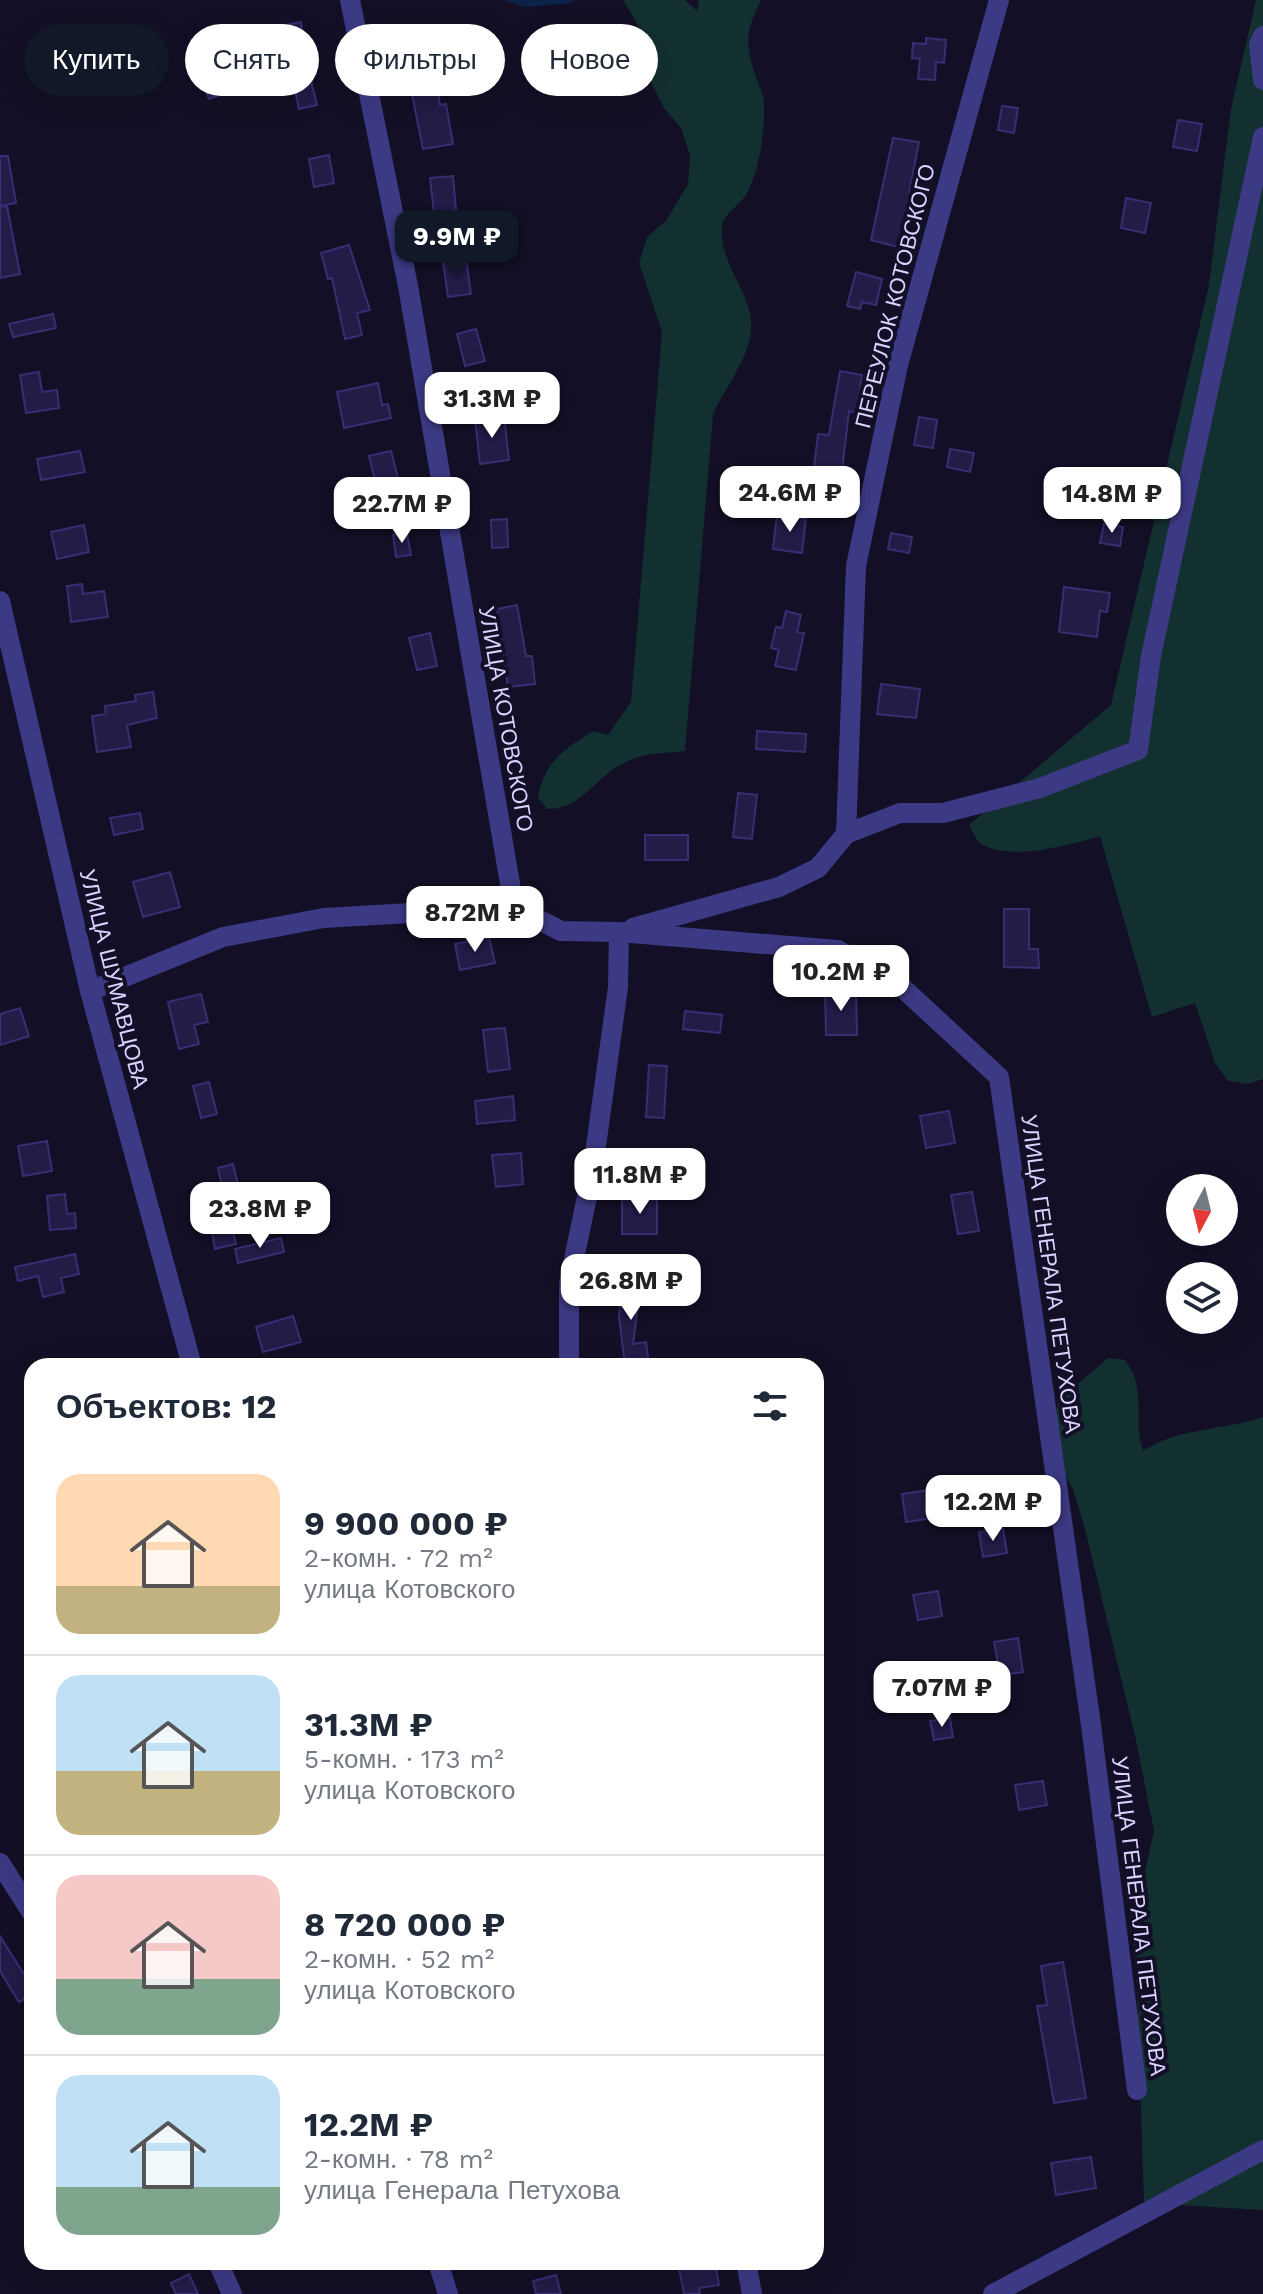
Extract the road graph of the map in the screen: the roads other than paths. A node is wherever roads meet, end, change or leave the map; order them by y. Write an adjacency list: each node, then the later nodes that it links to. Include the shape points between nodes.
1 (350, 0): 8 (street, УЛИЦА КОТОВСКОГО, via 408,286)
2 (999, 0): 7 (street, ПЕРЕУЛОК КОТОВСКОГО, via 898,365 856,566)
3 (1263, 36): 4 (street)
4 (1263, 80)
5 (1263, 137): 7 (street, via 1151,656 1138,750 1040,788 943,813 900,813)
6 (0, 601): 10 (street, УЛИЦА ШУМАВЦОВА)
7 (846, 834): 9 (street, via 818,868 779,887)
8 (514, 907): 9 (street, via 561,931); 10 (street, via 324,918 223,937)
9 (619, 932): 12 (street, via 618,987 593,1168 569,1283); 15 (street, УЛИЦА ГЕНЕРАЛА ПЕТУХОВА, via 838,950 893,979 999,1077)
10 (90, 991): 11 (street, УЛИЦА ШУМАВЦОВА)
11 (190, 1358)
12 (569, 1358)
13 (0, 1863): 14 (street)
14 (24, 1900)
15 (1137, 2090)
16 (1263, 2150): 23 (street)
17 (222, 2270): 20 (street)
18 (440, 2270): 21 (street)
19 (748, 2270): 22 (street)
20 (232, 2294)
21 (448, 2294)
22 (752, 2294)
23 (993, 2294)

